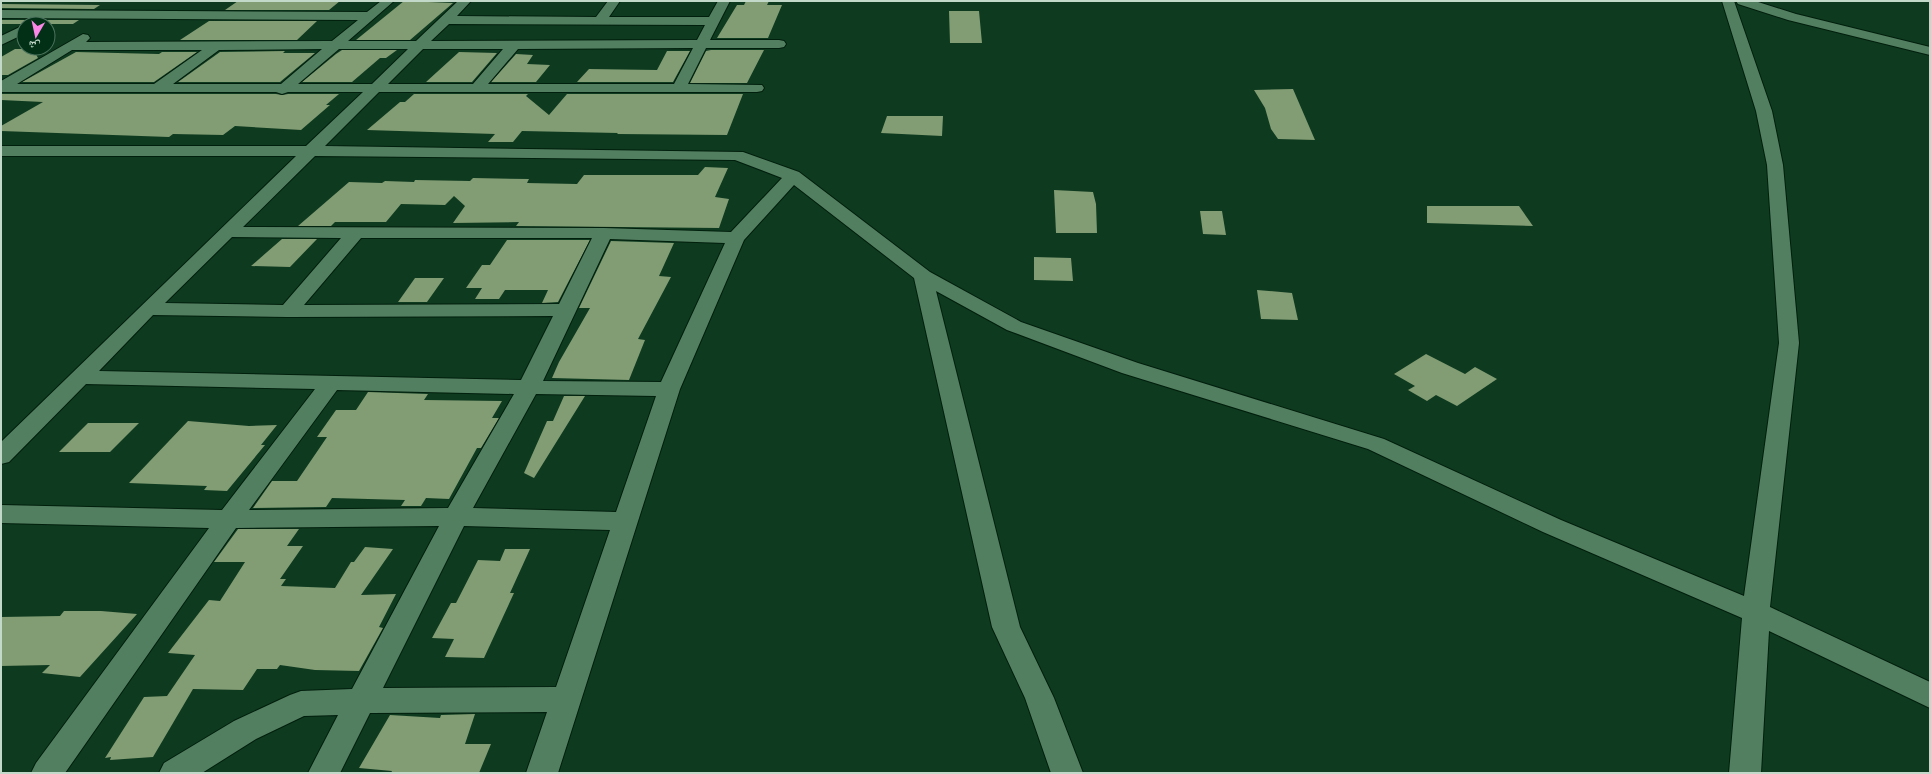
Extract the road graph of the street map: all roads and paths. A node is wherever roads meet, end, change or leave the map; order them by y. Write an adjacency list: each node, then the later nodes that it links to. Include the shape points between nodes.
1 (76, 1): 11 (street)
2 (146, 1): 12 (street)
3 (388, 1): 15 (street)
4 (465, 1): 16 (street)
5 (614, 1): 17 (street)
6 (724, 1): 18 (street)
7 (1728, 1): 56 (street, via 1764,111 1775,165 1789,343)
8 (1742, 1): 28 (street, via 1792,17)
9 (209, 5): 14 (street)
10 (1, 14): 11 (street)
11 (52, 14): 12 (street); 13 (street)
12 (123, 15): 14 (street); 26 (street)
13 (48, 16)
14 (192, 16): 15 (street)
15 (370, 16): 23 (street)
16 (445, 20): 17 (street); 24 (street)
17 (599, 21): 18 (street)
18 (713, 22): 21 (street)
19 (16, 33): 20 (street)
20 (1, 41)
21 (702, 44): 22 (street); 25 (street); 30 (street)
22 (779, 44)
23 (335, 45): 24 (street); 27 (street); 35 (street)
24 (419, 45): 25 (street); 33 (street)
25 (514, 45): 34 (street)
26 (70, 46): 27 (street); 29 (street)
27 (217, 46): 32 (street)
28 (1930, 51)
29 (1, 88): 32 (street)
30 (680, 88): 31 (street); 34 (street)
31 (757, 88)
32 (156, 89): 35 (street)
33 (373, 89): 34 (street); 35 (street); 37 (street)
34 (476, 89)
35 (282, 90)
36 (1, 151): 37 (street)
37 (311, 152): 38 (street, via 737,155); 39 (street)
38 (793, 176): 42 (street); 43 (street)
39 (229, 232): 40 (street); 44 (street)
40 (355, 233): 41 (street); 46 (street)
41 (604, 233): 42 (street); 45 (street)
42 (736, 238): 50 (street)
43 (923, 276): 56 (street, via 1014,326 1130,368 1376,444 1552,526); 64 (street, via 1006,627 1029,674)
44 (148, 309): 46 (street); 47 (street)
45 (565, 310): 46 (street); 49 (street)
46 (288, 311)
47 (79, 377): 48 (street); 51 (street)
48 (332, 382): 49 (street); 54 (street)
49 (528, 389): 50 (street); 53 (street)
50 (669, 389): 55 (street)
51 (1, 456)
52 (1, 514): 54 (street)
53 (456, 517): 54 (street); 55 (street); 59 (street)
54 (229, 519): 60 (street)
55 (625, 521): 58 (street)
56 (1756, 612): 57 (street); 65 (street)
57 (1930, 696)
58 (566, 699): 59 (street); 63 (street)
59 (361, 701): 61 (street, via 302,704 245,730); 62 (street)
60 (46, 773)
61 (175, 773)
62 (324, 773)
63 (542, 773)
64 (1066, 773)
65 (1746, 773)

